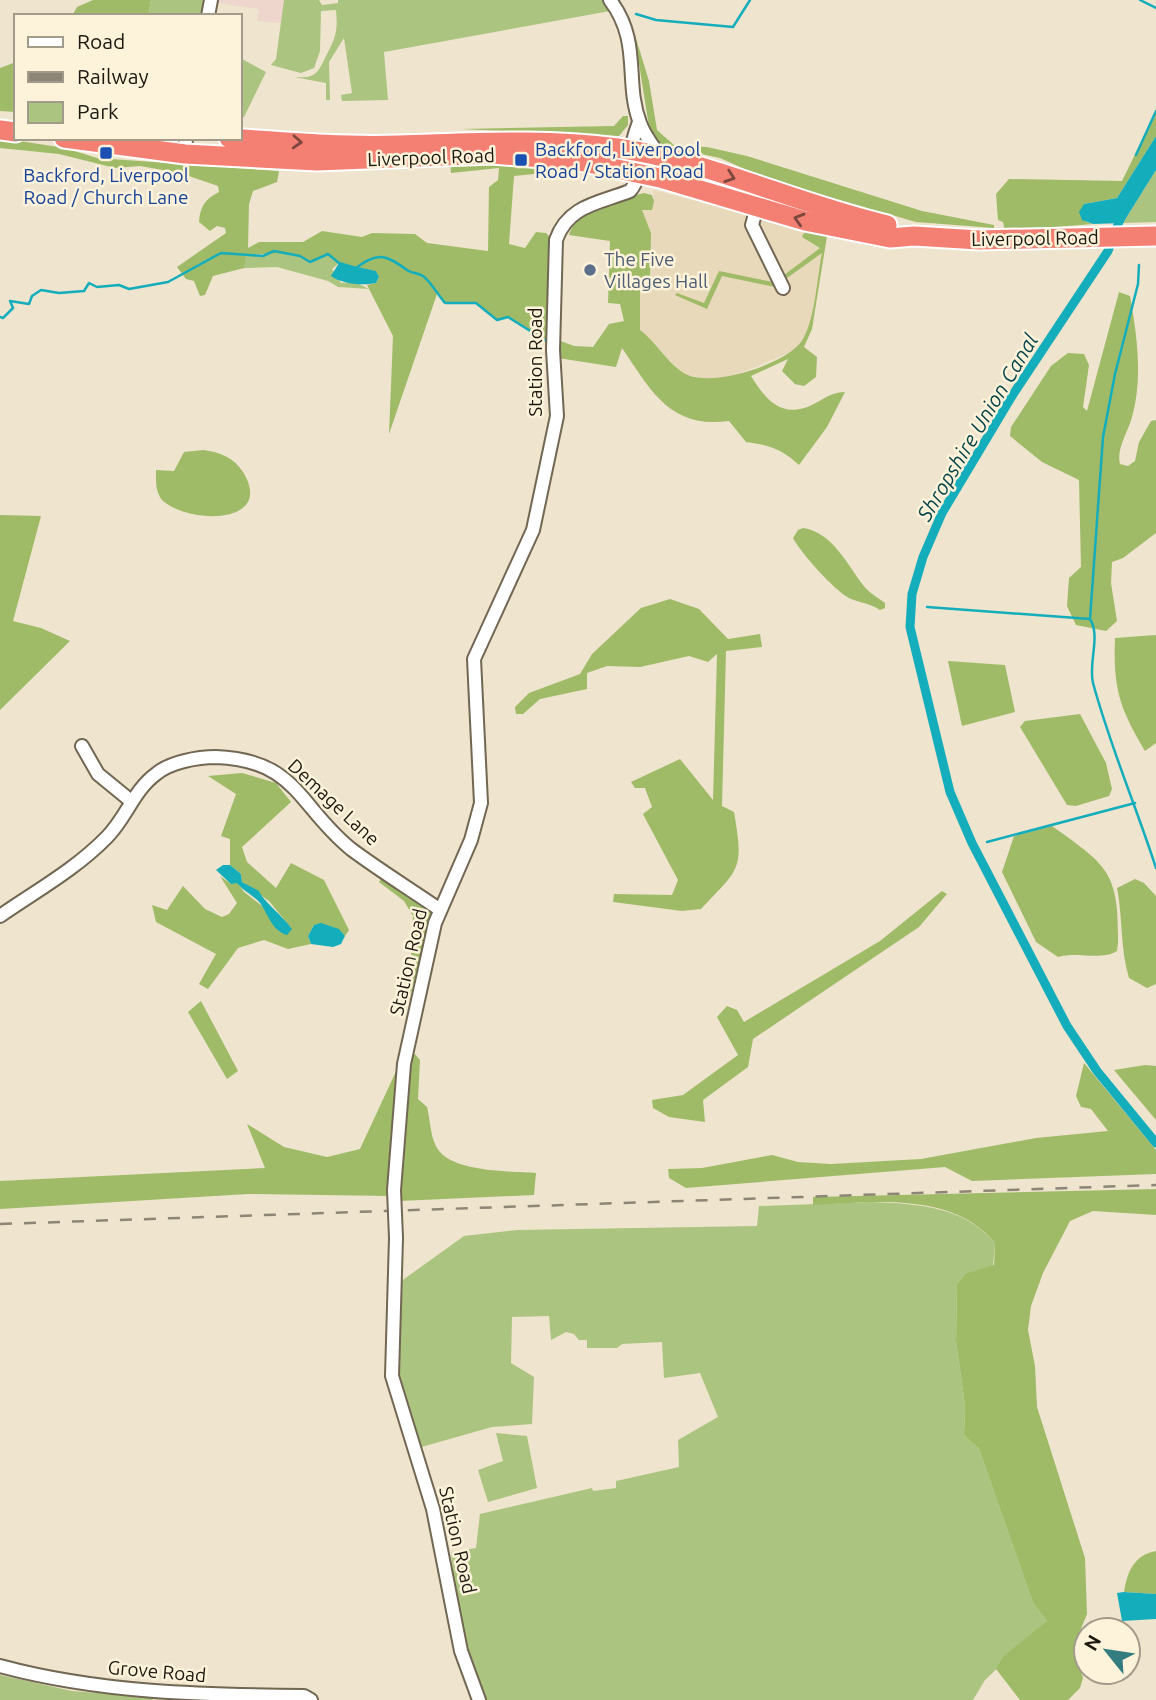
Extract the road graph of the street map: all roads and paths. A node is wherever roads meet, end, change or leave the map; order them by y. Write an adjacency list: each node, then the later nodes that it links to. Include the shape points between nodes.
1 (610, 0): 2 (street, via 626,28)
2 (639, 122): 6 (street); 7 (street)
3 (242, 139): 6 (highway, Liverpool Road, one-way to 6, via 355,145 528,141)
4 (94, 140): 5 (highway, Liverpool Road)
5 (186, 146): 8 (highway, Liverpool Road, via 317,161 526,155)
6 (632, 150): 7 (highway, Liverpool Road); 8 (street)
7 (661, 156): 10 (highway, Liverpool Road, one-way to 10)
8 (629, 171): 9 (street); 9 (street, via 630,191); 10 (highway, Liverpool Road)
9 (618, 196): 15 (street, Station Road, via 583,207 561,227 556,240 556,416 533,530 474,659 481,803 471,840)
10 (760, 198): 11 (highway, Liverpool Road, via 805,221 890,238); 12 (street, via 752,225)
11 (1156, 236)
12 (783, 288)
13 (82, 746): 14 (street, via 98,774)
14 (131, 801): 15 (street, Demage Lane, via 156,772 197,757 240,758 290,781 350,848); 16 (street, Demage Lane, via 109,836)
15 (439, 909): 19 (street, Station Road, bridge, via 404,1064 394,1190 392,1376 433,1508 461,1651)
16 (0, 916)
17 (0, 1667): 18 (street, Grove Road, via 42,1678 122,1688 203,1696 304,1696)
18 (311, 1700)
19 (479, 1700)

